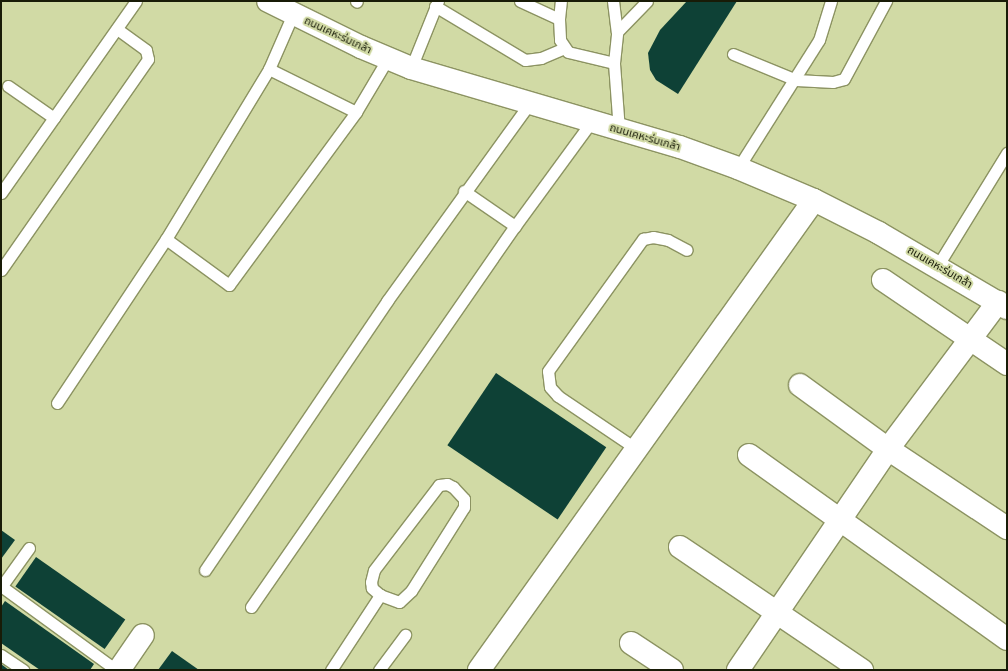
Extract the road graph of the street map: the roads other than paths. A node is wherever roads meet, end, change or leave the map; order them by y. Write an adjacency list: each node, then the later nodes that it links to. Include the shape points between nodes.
1 (136, 1): 12 (lane)
2 (268, 1): 10 (street, ถนนเคหะร่มเกล้า)
3 (520, 1): 11 (lane)
4 (561, 1): 11 (lane)
5 (613, 1): 13 (lane)
6 (646, 1): 13 (lane)
7 (831, 1): 20 (lane, via 819,40)
8 (886, 1): 20 (lane, via 844,79 833,82)
9 (437, 3): 14 (lane, via 524,60 541,58); 18 (lane)
10 (293, 14): 16 (street, ถนนเคหะร่มเกล้า); 19 (lane)
11 (559, 19): 14 (lane, via 560,40)
12 (117, 29): 24 (lane); 36 (lane, via 146,50 148,59)
13 (617, 32): 17 (lane)
14 (564, 48): 17 (lane, via 574,55)
15 (733, 54): 20 (lane)
16 (388, 58): 18 (street, ถนนเคหะร่มเกล้า); 23 (lane)
17 (614, 63): 26 (lane)
18 (411, 68): 22 (street, ถนนเคหะร่มเกล้า)
19 (269, 69): 23 (lane); 33 (lane)
20 (796, 80): 28 (lane)
21 (8, 86): 24 (lane)
22 (529, 104): 25 (street, ถนนเคหะร่มเกล้า); 29 (lane)
23 (356, 112): 33 (lane, via 229,285)
24 (54, 118): 30 (lane)
25 (591, 122): 26 (street, ถนนเคหะร่มเกล้า); 32 (lane)
26 (619, 130): 28 (street, ถนนเคหะร่มเกล้า, via 680,147)
27 (1007, 153): 35 (lane)
28 (738, 168): 31 (street, ถนนเคหะร่มเกล้า)
29 (464, 191): 32 (lane); 50 (lane)
30 (1, 193)
31 (814, 200): 35 (street, ถนนเคหะร่มเกล้า); 44 (street)
32 (515, 226): 53 (lane)
33 (166, 239): 42 (lane)
34 (687, 250): 44 (lane, via 668,240 653,237 642,240 548,371 550,387 558,396)
35 (938, 265): 38 (street, ถนนเคหะร่มเกล้า)
36 (1, 270)
37 (883, 280): 39 (street)
38 (1002, 305): 39 (street)
39 (969, 338): 40 (street); 43 (street)
40 (1007, 364)
41 (800, 385): 43 (street)
42 (57, 403)
43 (888, 449): 46 (street); 47 (street)
44 (638, 450): 65 (street)
45 (749, 455): 46 (street)
46 (839, 519): 54 (street); 57 (street)
47 (1007, 528)
48 (680, 547): 54 (street)
49 (29, 548): 51 (lane)
50 (205, 570)
51 (1, 587): 61 (lane)
52 (380, 595): 52 (lane, via 399,602 412,591 464,507 464,499 453,487 447,484 439,485 374,570 372,588); 63 (lane)
53 (251, 607)
54 (779, 612): 67 (street); 68 (street)
55 (144, 635): 62 (street)
56 (405, 635): 64 (lane)
57 (1007, 639)
58 (631, 643): 66 (street)
59 (1, 655): 60 (lane)
60 (23, 670)
61 (116, 670)
62 (119, 670)
63 (331, 670)
64 (379, 670)
65 (479, 670)
66 (672, 670)
67 (738, 670)
68 (862, 670)

